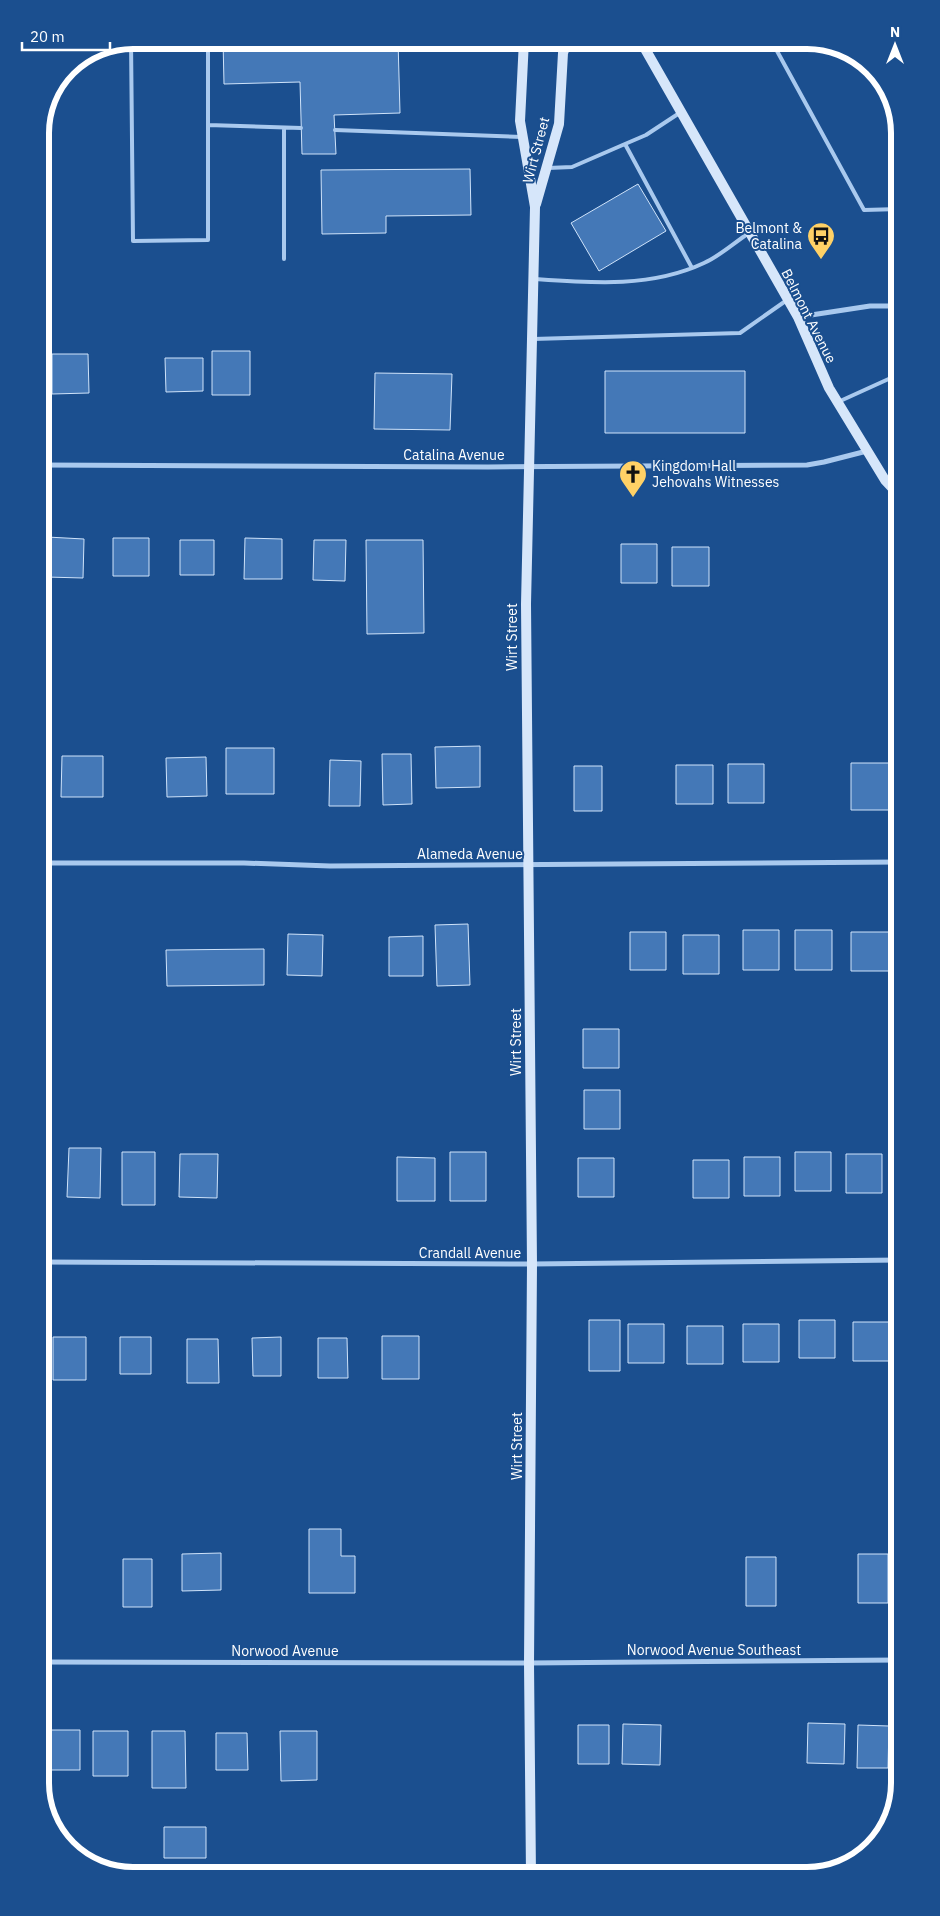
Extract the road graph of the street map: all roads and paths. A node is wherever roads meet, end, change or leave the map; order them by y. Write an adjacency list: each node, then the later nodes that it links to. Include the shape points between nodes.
1 (131, 49): 8 (lane, via 133,241 208,240)
2 (208, 49): 8 (lane)
3 (524, 49): 12 (main road, Wirt Street, via 520,121)
4 (565, 49): 14 (main road, Wirt Street, via 559,124)
5 (645, 49): 7 (main road, Belmont Avenue)
6 (776, 49): 16 (lane, via 864,210)
7 (681, 112): 13 (lane, via 646,135); 17 (main road, Belmont Avenue)
8 (208, 126): 9 (lane)
9 (284, 128): 10 (lane); 18 (lane)
10 (301, 128)
11 (335, 130): 12 (lane)
12 (523, 137): 15 (main road, Wirt Street)
13 (624, 144): 14 (lane, via 572,167); 19 (lane)
14 (546, 168): 15 (main road, Wirt Street)
15 (535, 207): 20 (main road, Wirt Street)
16 (891, 209)
17 (749, 233): 19 (lane); 21 (main road, Belmont Avenue)
18 (284, 260)
19 (692, 268): 20 (lane, via 640,281 597,284)
20 (533, 279): 24 (main road, Wirt Street)
21 (787, 300): 23 (main road, Belmont Avenue); 24 (lane, via 740,334)
22 (891, 306): 23 (street, via 870,306)
23 (798, 318): 26 (main road, Belmont Avenue)
24 (531, 339): 29 (main road, Wirt Street)
25 (891, 378): 26 (lane)
26 (838, 402): 27 (main road, Belmont Avenue)
27 (867, 451): 29 (street, Catalina Avenue, via 807,464); 30 (main road, Belmont Avenue)
28 (49, 464): 29 (street, Catalina Avenue)
29 (528, 467): 33 (main road, Wirt Street)
30 (891, 486)
31 (891, 862): 33 (street, Alameda Avenue)
32 (49, 864): 33 (street, Alameda Avenue)
33 (528, 866): 36 (main road, Wirt Street)
34 (891, 1260): 36 (street, Crandall Avenue)
35 (49, 1262): 36 (street, Crandall Avenue)
36 (532, 1264): 39 (main road, Wirt Street)
37 (891, 1660): 39 (street, Norwood Avenue Southeast)
38 (49, 1662): 39 (street, Norwood Avenue)
39 (529, 1663): 40 (main road, Wirt Street)
40 (531, 1867)

